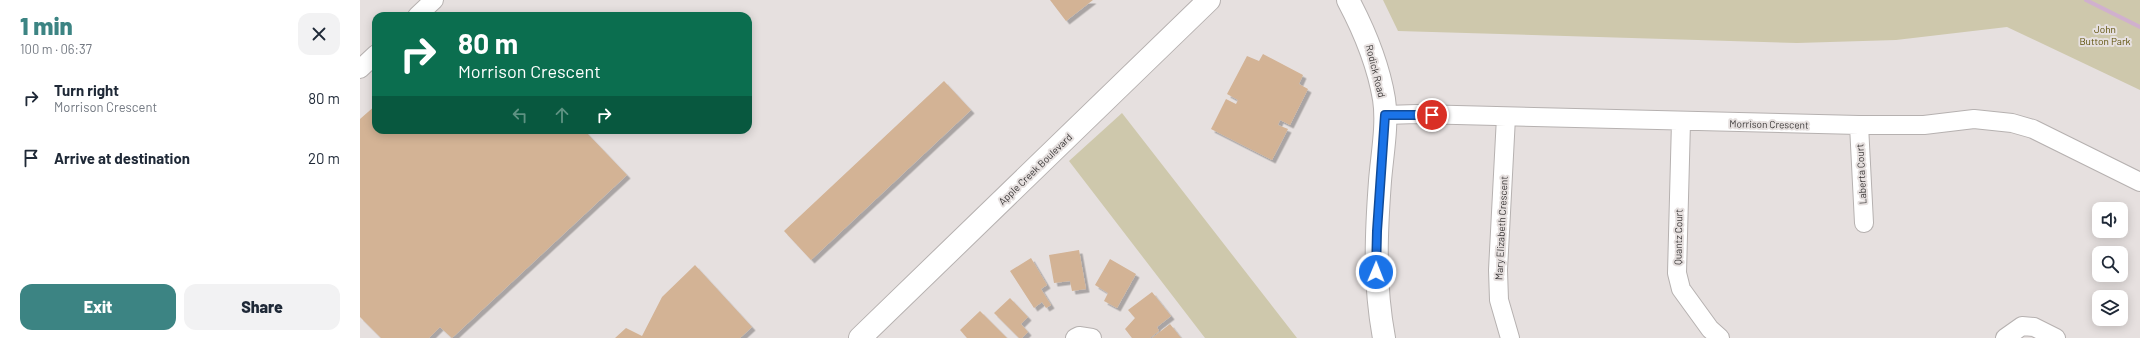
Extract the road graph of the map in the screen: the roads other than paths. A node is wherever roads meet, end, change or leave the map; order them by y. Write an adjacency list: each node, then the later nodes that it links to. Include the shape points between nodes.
1 (434, 0): 4 (street)
2 (1209, 0): 13 (main road, Apple Creek Boulevard)
3 (1348, 0): 7 (main road, Rodick Road, via 1374,57)
4 (421, 12)
5 (372, 58): 6 (street)
6 (360, 69)
7 (1385, 115): 8 (street, Morrison Crescent); 16 (main road, Rodick Road, via 1376,272)
8 (1506, 117): 9 (street, Morrison Crescent); 17 (street, Mary Elizabeth Crescent, via 1499,300)
9 (1681, 122): 10 (street, Morrison Crescent); 18 (street, Quantz Court, via 1677,273 1681,289 1710,329)
10 (1859, 125): 11 (street, Morrison Crescent, via 1924,125 1974,119 2012,123 2034,129); 12 (street, Laberta Court)
11 (2140, 182)
12 (1864, 223)
13 (860, 338)
14 (1075, 338): 15 (street)
15 (1092, 338)
16 (1384, 338)
17 (1510, 338)
18 (1720, 338)
19 (2005, 338): 20 (street, via 2022,326 2034,327)
20 (2056, 338)

